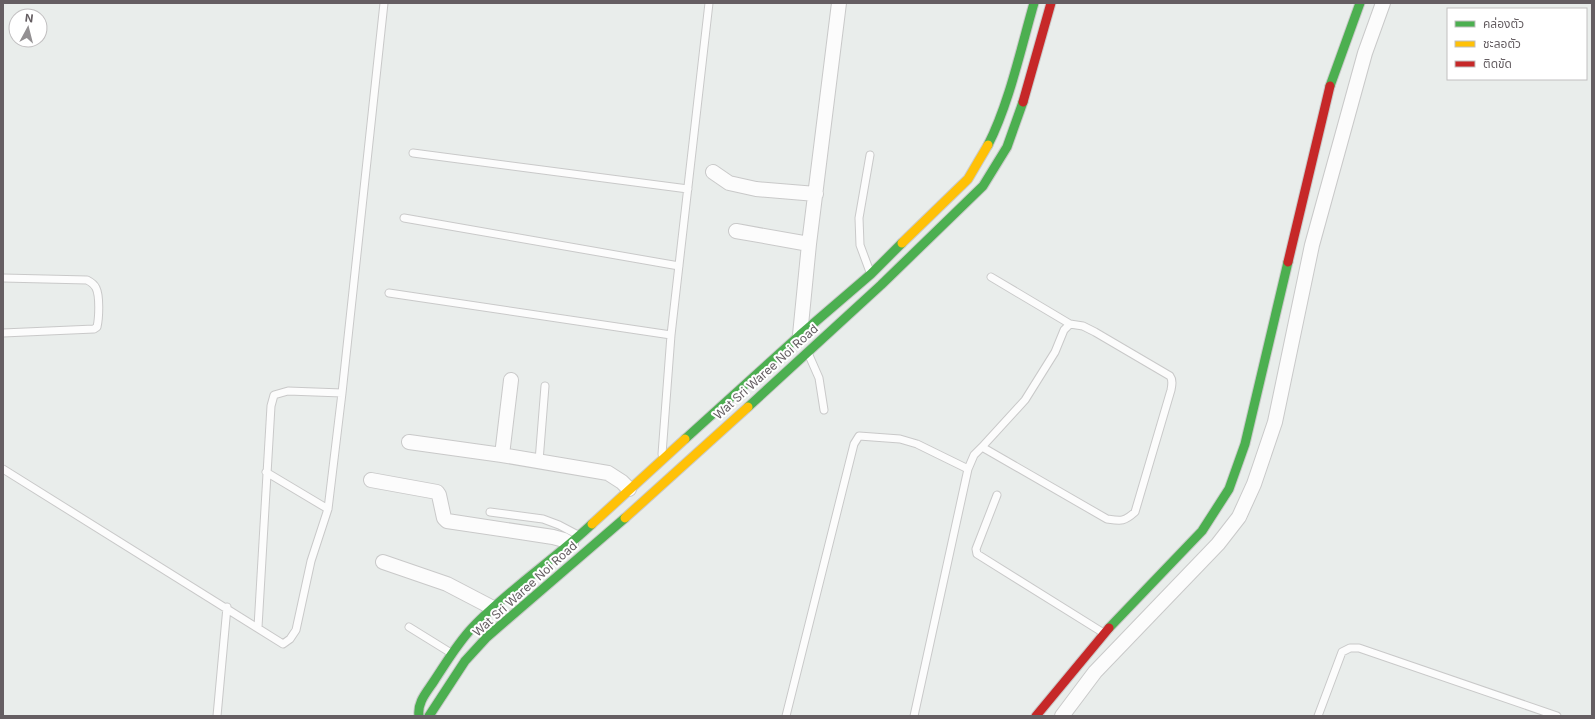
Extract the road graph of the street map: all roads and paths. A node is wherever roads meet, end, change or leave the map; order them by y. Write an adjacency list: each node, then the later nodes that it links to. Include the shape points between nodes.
1 (384, 3): 30 (lane)
2 (709, 3): 11 (lane)
3 (840, 3): 12 (street)
4 (1034, 3): 19 (main road, Wat Sri Waree Noi Road, via 1005,102 994,133 981,158 968,179)
5 (1051, 3): 27 (main road, Wat Sri Waree Noi Road, via 1022,109 1009,142 983,186 881,285)
6 (1360, 3): 15 (main road, via 1331,82)
7 (1383, 3): 17 (street, via 1365,53)
8 (413, 153): 11 (lane)
9 (870, 155): 19 (lane, via 859,218 860,245)
10 (713, 172): 12 (street, via 729,183 756,189)
11 (688, 189): 18 (lane)
12 (816, 194): 16 (street)
13 (404, 218): 18 (lane)
14 (736, 231): 16 (street)
15 (1293, 240): 17 (street); 51 (main road, via 1245,444 1229,489 1202,531)
16 (809, 244): 26 (street)
17 (1312, 245): 59 (street, via 1275,422 1254,484 1239,517 1218,544 1095,672)
18 (679, 266): 25 (lane)
19 (871, 274): 26 (main road, Wat Sri Waree Noi Road)
20 (990, 277): 23 (lane)
21 (3, 278): 24 (lane, via 87,280 93,283 97,290 99,318 94,329)
22 (389, 293): 25 (lane)
23 (1070, 324): 33 (lane, via 1064,330 1055,352 1025,400); 33 (lane, via 1084,326 1172,378 1171,390 1134,512 1126,520 1107,520)
24 (3, 333)
25 (671, 334): 35 (lane)
26 (800, 335): 35 (main road, Wat Sri Waree Noi Road)
27 (807, 351): 31 (lane, via 819,378); 55 (main road, Wat Sri Waree Noi Road, via 640,504 487,637 465,661)
28 (511, 380): 34 (street)
29 (545, 386): 36 (lane)
30 (342, 393): 39 (lane, via 288,391 274,395); 43 (lane)
31 (824, 410)
32 (409, 442): 34 (street)
33 (982, 447): 38 (lane, via 974,455)
34 (502, 455): 36 (street)
35 (662, 460): 41 (main road, Wat Sri Waree Noi Road)
36 (539, 461): 41 (street, via 608,473)
37 (3, 470): 47 (lane)
38 (968, 470): 56 (lane, via 917,444 900,439 859,436 856,438); 57 (lane)
39 (266, 472): 43 (lane); 49 (lane)
40 (371, 480): 45 (street, via 437,492 444,518 447,520)
41 (629, 489): 45 (main road, Wat Sri Waree Noi Road)
42 (997, 494): 51 (lane, via 976,549 977,554)
43 (328, 509): 49 (lane, via 312,561 296,630 284,644)
44 (490, 512): 45 (lane, via 543,519 559,525)
45 (575, 540): 48 (main road, Wat Sri Waree Noi Road)
46 (383, 562): 48 (street, via 446,584)
47 (227, 607): 49 (lane); 53 (lane)
48 (494, 608): 52 (main road, Wat Sri Waree Noi Road, via 471,629)
49 (258, 627)
50 (409, 627): 52 (lane)
51 (1104, 633): 58 (main road)
52 (452, 653): 54 (main road, Wat Sri Waree Noi Road, via 420,704)
53 (218, 716)
54 (419, 716)
55 (429, 716)
56 (786, 716)
57 (914, 716)
58 (1036, 716)
59 (1062, 716)
60 (1318, 716): 61 (lane, via 1342,652 1350,648 1359,648)
61 (1556, 716)

